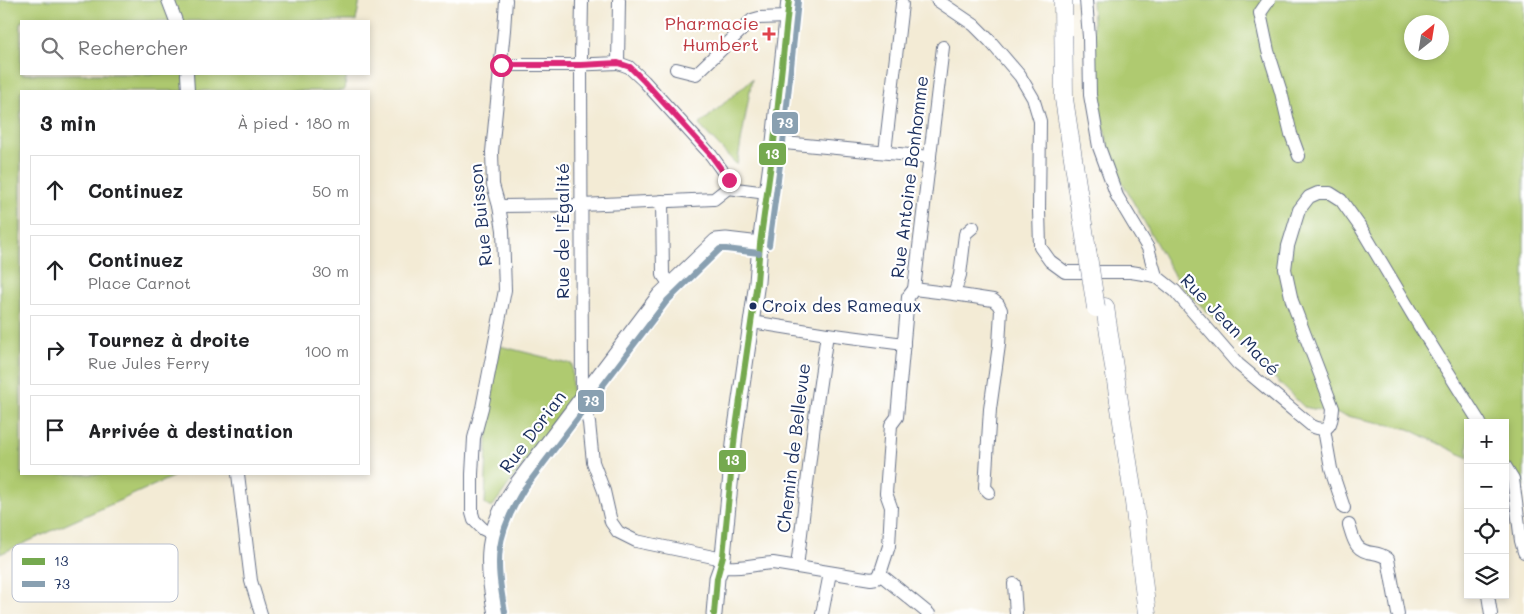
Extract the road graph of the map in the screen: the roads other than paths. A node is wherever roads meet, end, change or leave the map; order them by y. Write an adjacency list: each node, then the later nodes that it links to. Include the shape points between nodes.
1 (168, 0): 13 (street)
2 (506, 0): 17 (street, Rue Buisson)
3 (582, 0): 15 (street, Rue de l'Égalité)
4 (619, 0): 16 (street)
5 (789, 0): 12 (main road)
6 (938, 0): 33 (street, Rue Jean Macé, via 974,25 1020,76 1033,98 1040,121 1040,247 1050,261 1065,272 1131,272)
7 (1063, 0): 32 (highway, via 1064,99)
8 (1071, 0): 32 (highway, via 1072,69)
9 (1086, 0): 33 (street, via 1090,95 1099,147 1117,196 1148,248)
10 (1269, 0): 23 (street, via 1260,13 1291,134)
11 (902, 4): 22 (street)
12 (787, 17): 18 (street, via 752,20 696,74); 21 (main road)
13 (176, 20)
14 (943, 47): 24 (street, Rue Antoine Bonhomme)
15 (581, 61): 16 (street); 17 (street); 28 (street, Rue de l'Égalité)
16 (618, 63): 25 (street, via 630,67 644,81 711,155)
17 (501, 65): 29 (street, Rue Buisson, via 492,152 493,185)
18 (676, 69)
19 (187, 75): 20 (street)
20 (188, 90)
21 (774, 142): 22 (street); 26 (main road)
22 (885, 152): 24 (street)
23 (1300, 156)
24 (930, 157): 35 (street, Rue Antoine Bonhomme)
25 (729, 184): 26 (street); 27 (street, via 714,200)
26 (767, 193): 31 (main road)
27 (662, 201): 28 (street); 34 (street, via 663,275)
28 (581, 205): 29 (street); 41 (street, Rue de l'Égalité)
29 (499, 206): 49 (street, Rue Buisson, via 504,230 504,290 474,438 472,513 479,526)
30 (973, 227): 36 (street, via 965,234)
31 (760, 244): 34 (main road, Rue Dorian, via 716,241); 38 (main road)
32 (1092, 249): 37 (highway, bridge)
33 (1156, 276): 43 (street, Rue Jean Macé, via 1175,291 1238,364 1312,426)
34 (670, 285): 41 (main road, Rue Dorian)
35 (914, 289): 36 (street); 40 (street, Rue Antoine Bonhomme, via 908,298)
36 (954, 294): 46 (street, via 993,300 1001,310 985,473 985,488)
37 (1100, 308): 64 (highway, via 1113,432 1125,504); 65 (highway, via 1134,502)
38 (752, 322): 39 (street); 51 (main road, via 735,434)
39 (827, 334): 40 (street); 52 (street, Chemin de Bellevue)
40 (904, 344): 54 (street, Rue Antoine Bonhomme, via 897,418 891,425 886,493 891,507 889,546)
41 (582, 398): 49 (main road, Rue Dorian, via 506,500); 51 (street, Rue de l'Égalité, via 589,423 593,462 611,522 618,532 632,540)
42 (1478, 419): 43 (street, via 1362,228 1341,200 1330,193 1318,193 1309,197 1300,210 1288,246 1285,269 1292,302 1333,408 1332,420)
43 (1324, 429): 47 (street, via 1331,469)
44 (1509, 472): 50 (street, via 1513,479)
45 (238, 475): 57 (street, via 251,581)
46 (989, 492)
47 (1344, 508)
48 (1349, 525): 66 (street, via 1358,547 1364,552 1383,554 1388,559)
49 (492, 534): 58 (main road, Rue Dorian, via 490,576)
50 (1524, 552)
51 (722, 563): 52 (street, Rue de l'Égalité, via 736,569 773,563); 59 (main road, via 717,578); 60 (main road)
52 (797, 567): 53 (street, Rue de l'Égalité)
53 (830, 573): 54 (street, Rue de l'Égalité, via 871,579); 61 (street)
54 (880, 574): 62 (street)
55 (1014, 584): 63 (street)
56 (1489, 599): 67 (street)
57 (261, 614)
58 (496, 614)
59 (714, 614)
60 (722, 614)
61 (822, 614)
62 (929, 614)
63 (1016, 614)
64 (1135, 614)
65 (1147, 614)
66 (1398, 614)
67 (1491, 614)

